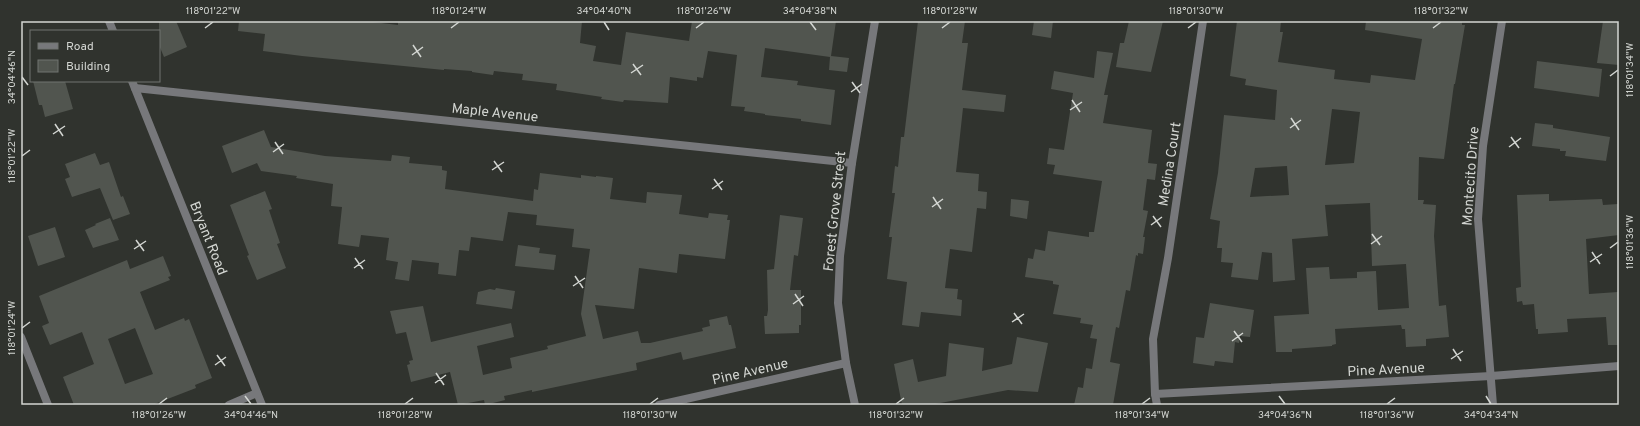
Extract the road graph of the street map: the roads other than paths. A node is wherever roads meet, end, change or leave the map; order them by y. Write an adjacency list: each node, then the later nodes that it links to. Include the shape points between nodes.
1 (875, 21): 5 (street, Forest Grove Street)
2 (1203, 21): 11 (street, Medina Court, via 1168,258 1153,339)
3 (1502, 21): 9 (street, Montecito Drive, via 1483,146 1478,219)
4 (134, 84): 5 (street, Maple Avenue); 10 (street, Bryant Road)
5 (852, 163): 7 (street, Forest Grove Street, via 840,256 838,302)
6 (21, 336): 12 (street)
7 (846, 363): 15 (street, Pine Avenue); 16 (street, Forest Grove Street)
8 (1619, 366): 9 (street, Pine Avenue)
9 (1491, 376): 11 (street, Pine Avenue); 18 (street, Montecito Drive)
10 (257, 393): 13 (street); 14 (street, Bryant Road)
11 (1155, 394): 17 (street, Medina Court)
12 (48, 405)
13 (229, 405)
14 (262, 405)
15 (659, 405)
16 (855, 405)
17 (1157, 405)
18 (1492, 405)

